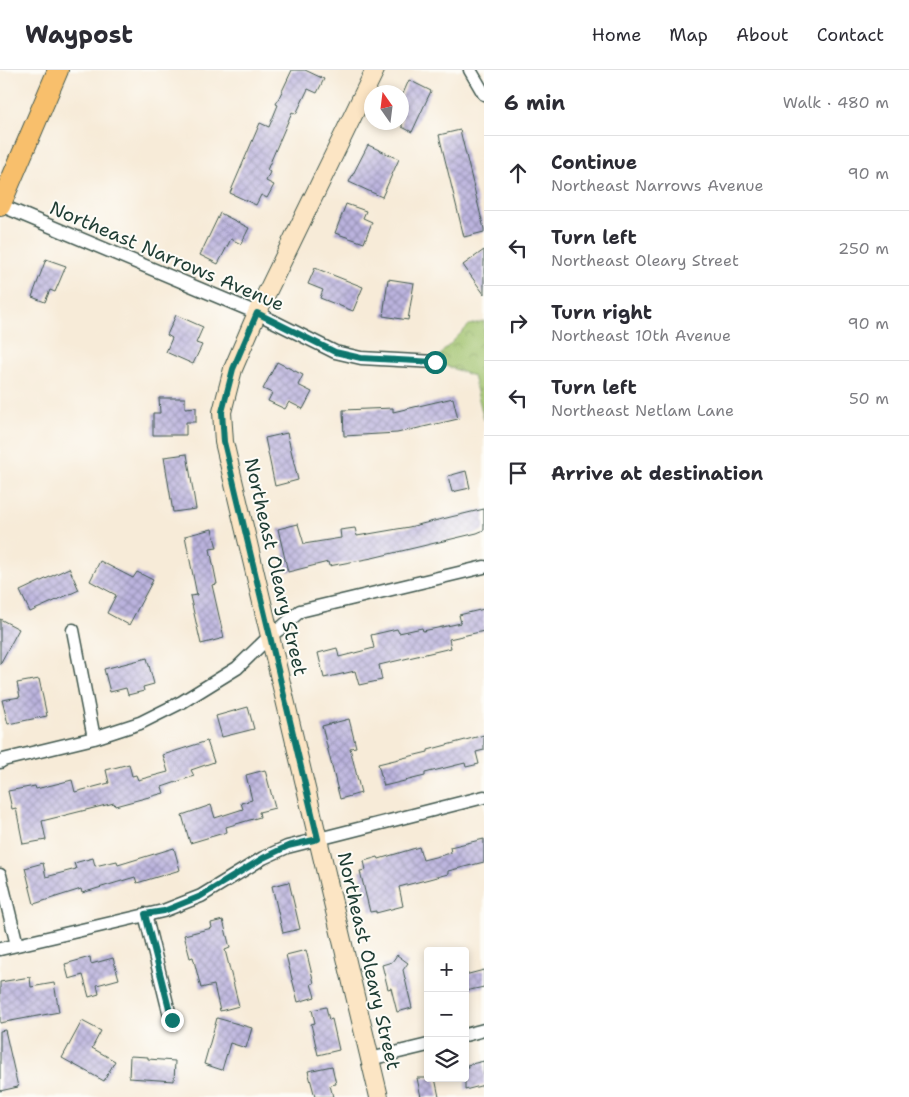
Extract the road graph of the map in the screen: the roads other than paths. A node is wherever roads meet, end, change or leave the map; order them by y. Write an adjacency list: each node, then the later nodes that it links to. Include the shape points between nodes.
1 (58, 70): 5 (main road)
2 (375, 70): 6 (street, Northeast Oleary Street)
3 (470, 70): 4 (street)
4 (484, 94)
5 (0, 205): 6 (street, Northeast Narrows Avenue)
6 (257, 313): 7 (street, Northeast Narrows Avenue, via 335,352 361,358); 10 (street, Northeast Oleary Street, via 233,369 222,412 224,442)
7 (435, 362)
8 (484, 567): 10 (street, via 300,612)
9 (73, 630): 11 (street)
10 (271, 635): 11 (street, via 237,668 182,702 140,723); 14 (street, Northeast Oleary Street)
11 (94, 738): 12 (street)
12 (0, 762)
13 (484, 797): 14 (street)
14 (318, 839): 16 (street, via 288,846 263,858 201,896 164,911); 23 (street, Northeast Oleary Street)
15 (0, 875): 17 (street)
16 (145, 914): 17 (street); 19 (street)
17 (17, 945): 18 (street)
18 (0, 949)
19 (172, 1020)
20 (484, 1030): 21 (street)
21 (469, 1034)
22 (424, 1046): 23 (street)
23 (370, 1060): 24 (street, Northeast Oleary Street)
24 (379, 1097)

